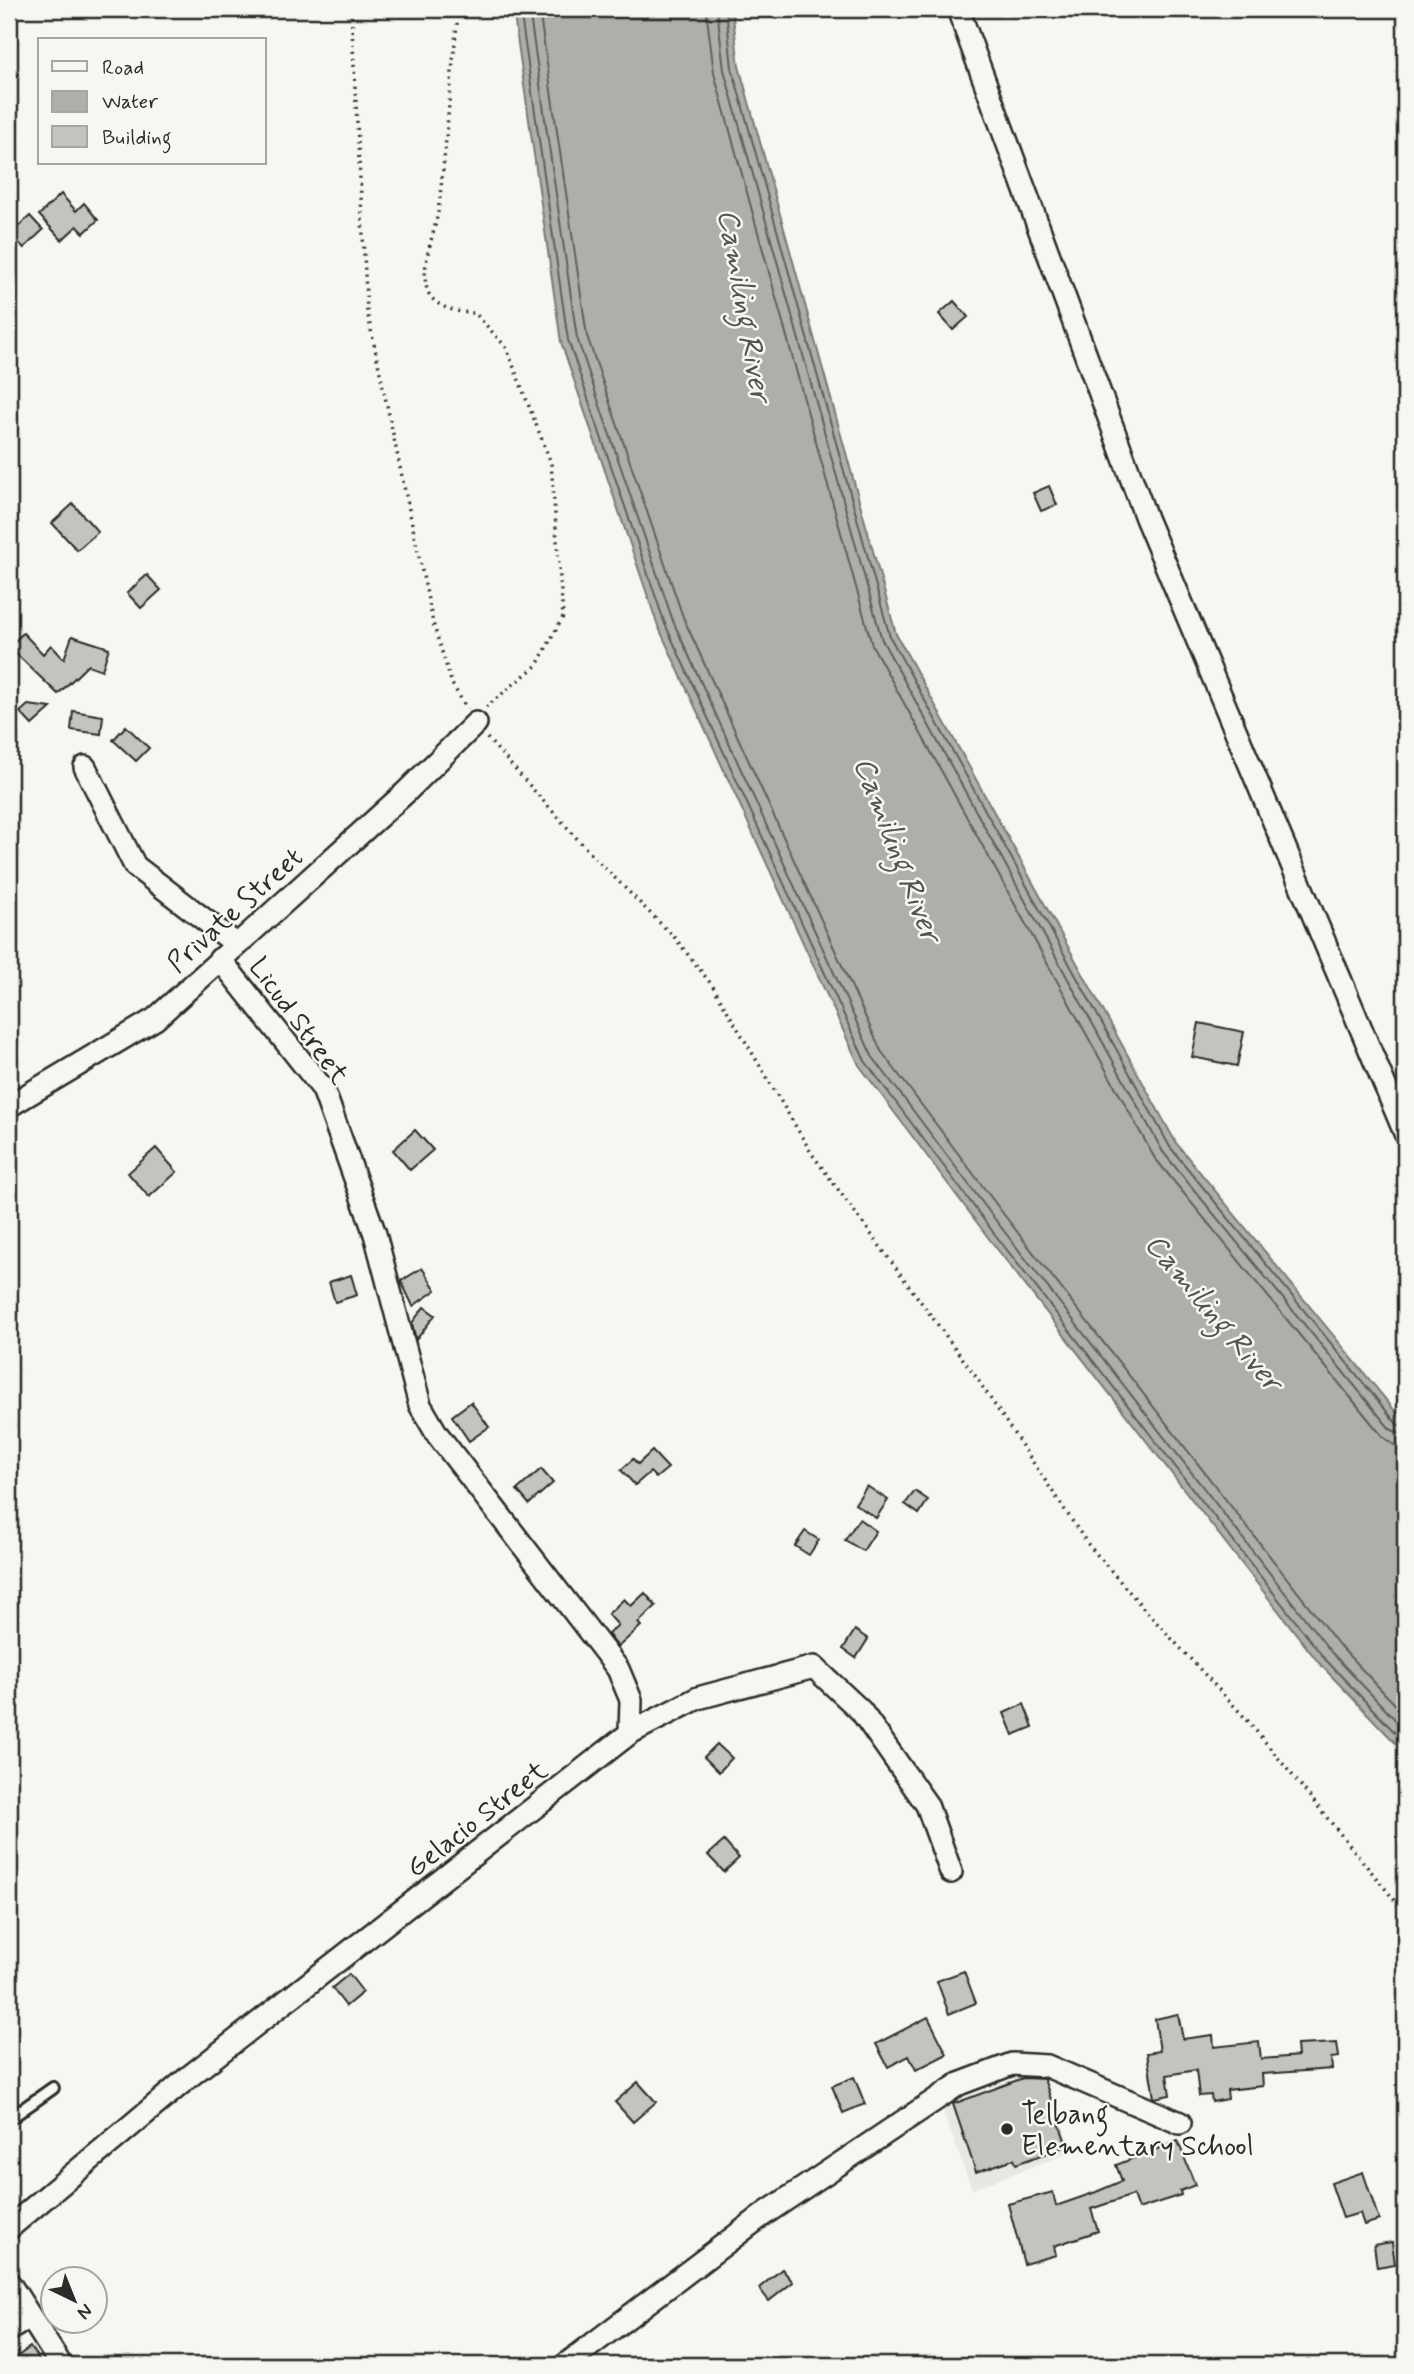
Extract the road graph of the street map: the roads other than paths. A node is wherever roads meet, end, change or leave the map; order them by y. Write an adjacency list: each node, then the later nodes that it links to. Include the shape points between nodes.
1 (958, 9): 7 (street, via 1146,518)
2 (473, 718): 4 (street, Private Street, via 405,793)
3 (85, 767): 4 (street, via 135,866)
4 (236, 944): 5 (street, Private Street)
5 (220, 959): 6 (street, Private Street, via 155,1019); 8 (street, Licud Street, via 323,1089 375,1234 420,1405 437,1434 618,1669 631,1700)
6 (9, 1106)
7 (1405, 1133)
8 (630, 1733): 9 (street, Gelacio Street, via 698,1699 814,1667 862,1711 927,1805); 13 (street, Gelacio Street, via 190,2076)
9 (951, 1872)
10 (53, 2088): 11 (lane)
11 (9, 2119)
12 (1180, 2123): 18 (street, via 1047,2066 1012,2064 960,2084 763,2215)
13 (9, 2228)
14 (9, 2283): 15 (street)
15 (29, 2316): 16 (street); 17 (street)
16 (9, 2330)
17 (61, 2365)
18 (565, 2365)

